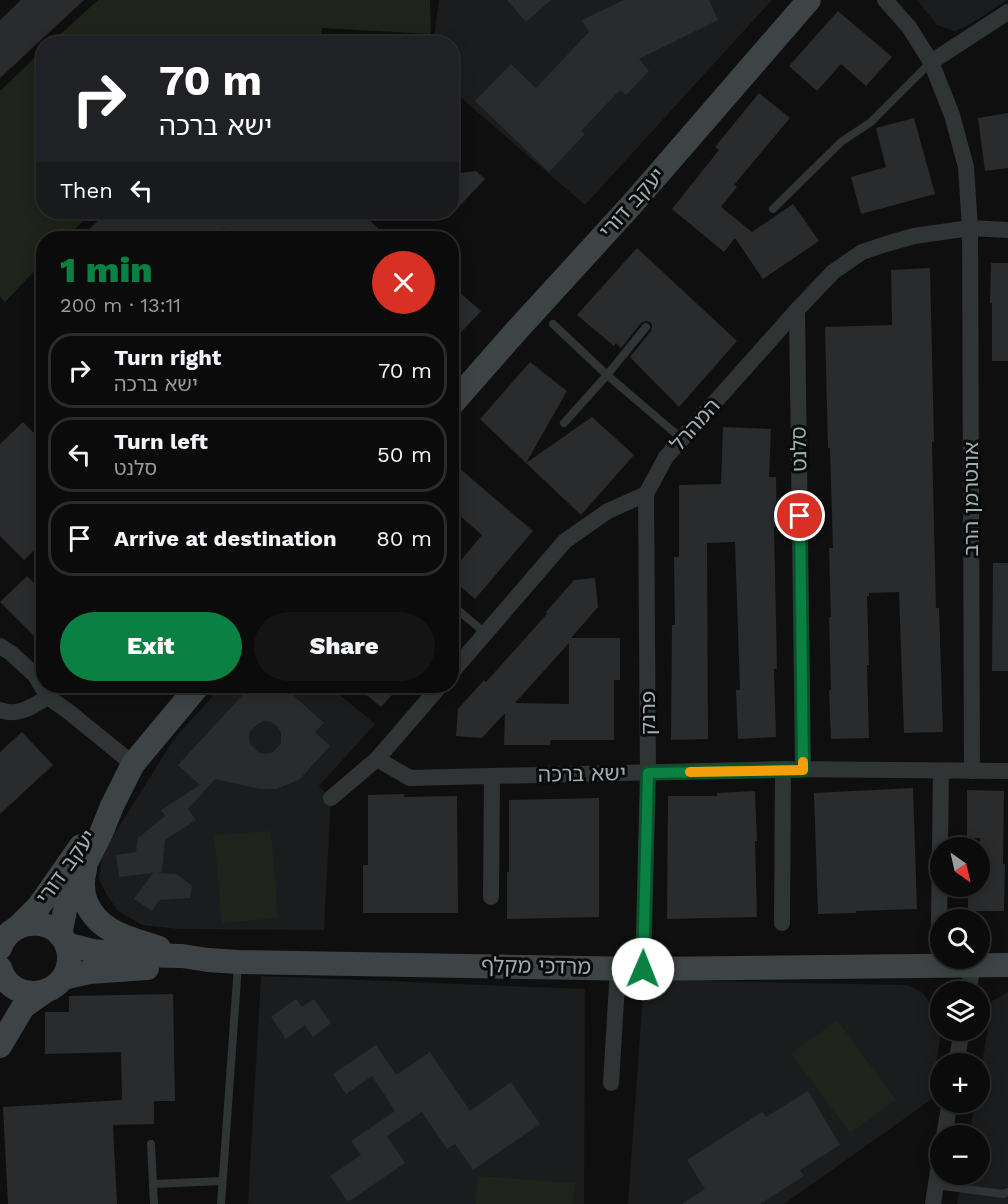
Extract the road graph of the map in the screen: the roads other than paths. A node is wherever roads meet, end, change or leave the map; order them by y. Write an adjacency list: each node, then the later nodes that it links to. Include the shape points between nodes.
1 (809, 0): 12 (street, יעקב דורי)
2 (885, 0): 4 (street, אונטרמן הרב, via 909,27)
3 (1008, 12): 4 (street)
4 (931, 62): 5 (lane, via 871,122 841,142); 6 (street, אונטרמן הרב, via 952,115 966,167)
5 (773, 209)
6 (970, 228): 7 (street, המהרל); 8 (street, המהרל, via 914,236 862,252 833,272); 31 (street, אונטרמן הרב)
7 (1008, 230)
8 (797, 309): 14 (street, המהרל); 29 (street, סלנט)
9 (553, 324): 11 (lane)
10 (646, 327): 11 (lane)
11 (607, 375): 13 (lane); 14 (lane)
12 (459, 396)
13 (564, 423)
14 (682, 440): 15 (street, המהרל, via 666,457)
15 (646, 494): 17 (street, via 608,511 565,541); 33 (street, פרנק)
16 (459, 611): 17 (lane)
17 (485, 633): 19 (street)
18 (0, 646): 20 (street)
19 (459, 664)
20 (36, 677)
21 (46, 693): 24 (street)
22 (192, 693): 27 (street, יעקב דורי)
23 (434, 693): 26 (street)
24 (48, 697): 25 (street, via 30,709 9,713); 27 (street)
25 (0, 710)
26 (377, 759): 34 (street, ישא ברכה, via 410,778); 35 (street)
27 (133, 764): 36 (street, יעקב דורי)
28 (783, 769): 29 (street, ישא ברכה); 33 (street, ישא ברכה); 40 (street)
29 (803, 770): 30 (street, ישא ברכה)
30 (940, 771): 31 (street, ישא ברכה); 39 (street)
31 (972, 771): 32 (street, ישא ברכה)
32 (1008, 771)
33 (648, 773): 34 (street, ישא ברכה); 50 (street, פרנק)
34 (492, 776): 38 (street)
35 (331, 798)
36 (112, 806): 37 (street, יעקב דורי); 41 (street, יעקב דורי, via 39,906)
37 (102, 831): 42 (street, יעקב דורי, via 66,905); 43 (street, via 84,873 82,893 95,918 116,933)
38 (491, 897)
39 (939, 909)
40 (782, 923)
41 (6, 936): 42 (street, מרדכי מקלף, via 28,923 51,927)
42 (63, 940): 43 (street, מרדכי מקלף, via 93,951); 52 (street, יעקב דורי, via 69,956)
43 (182, 956): 44 (street, מרדכי מקלף)
44 (208, 960): 45 (street, מרדכי מקלף); 52 (street, מרדכי מקלף)
45 (238, 962): 49 (street, מרדכי מקלף); 57 (lane)
46 (990, 965): 47 (street, מרדכי מקלף)
47 (1008, 965)
48 (930, 966): 50 (street, מרדכי מקלף)
49 (618, 968): 50 (street, מרדכי מקלף); 55 (street)
50 (643, 969)
51 (1, 977): 53 (street, via 22,992)
52 (63, 978): 53 (street)
53 (44, 992): 54 (street, via 23,1007)
54 (0, 1046)
55 (611, 1083)
56 (151, 1144): 58 (lane)
57 (222, 1182): 58 (lane); 62 (lane)
58 (153, 1184): 61 (lane)
59 (936, 1185): 60 (lane); 63 (street)
60 (1008, 1192)
61 (154, 1204)
62 (221, 1204)
63 (933, 1204)

